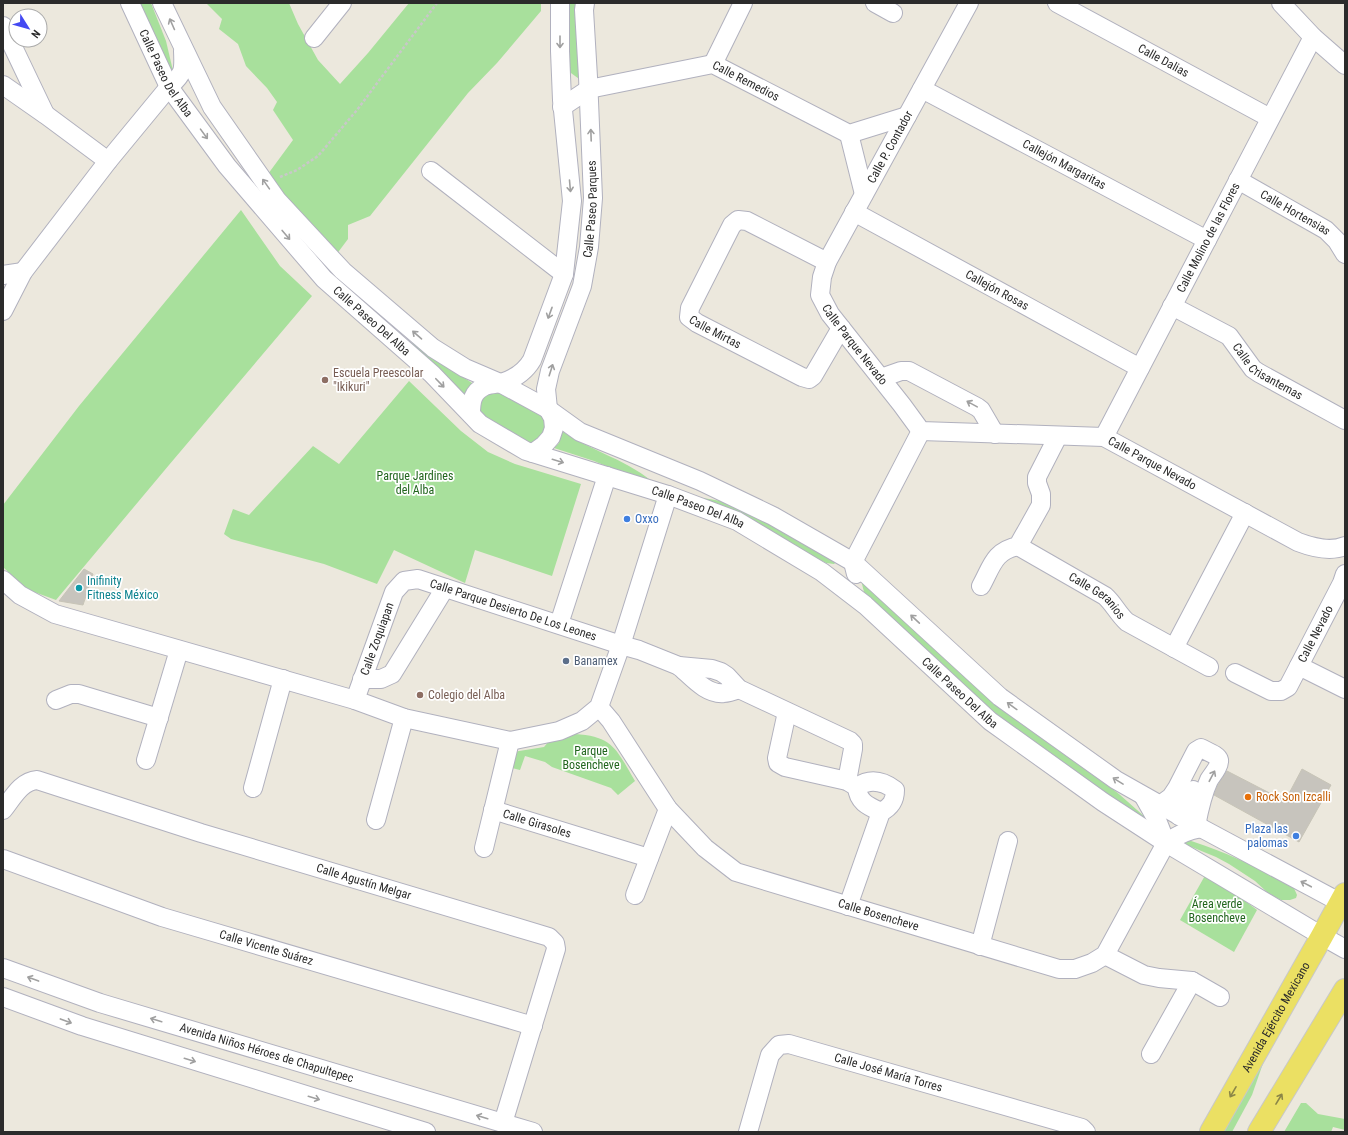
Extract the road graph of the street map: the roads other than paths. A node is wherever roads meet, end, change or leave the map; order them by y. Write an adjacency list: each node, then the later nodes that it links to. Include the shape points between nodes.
1 (130, 3): 20 (street, Calle Paseo Del Alba)
2 (162, 3): 15 (street, Calle Paseo Del Alba, one-way to 2)
3 (342, 3): 14 (street)
4 (560, 3): 18 (street, Calle Paseo Parques, one-way to 18)
5 (585, 3): 21 (street, Calle Paseo Parques)
6 (743, 3): 16 (street)
7 (875, 3): 11 (street)
8 (969, 3): 22 (street, Calle P. Contador)
9 (1057, 3): 27 (street, Calle Dalias)
10 (1281, 3): 13 (street)
11 (893, 13)
12 (3, 26): 25 (street)
13 (1312, 37): 17 (street); 27 (street, Calle Molino de las Flores)
14 (314, 38)
15 (183, 49): 20 (street, via 184,68 180,77); 23 (street, Calle Paseo Del Alba)
16 (713, 64): 21 (street, Calle Remedios); 28 (street, Calle Remedios)
17 (1345, 65)
18 (561, 72): 21 (street); 24 (street, Calle Paseo Parques)
19 (3, 85): 25 (street)
20 (169, 87): 23 (street); 29 (street); 48 (street, Calle Paseo Del Alba, one-way to 48, via 227,166 324,279 432,374)
21 (589, 88): 24 (street, Calle Remedios); 47 (street, Calle Paseo Parques, one-way to 21, via 546,389 550,371 582,286 589,246 593,198)
22 (922, 89): 26 (street, Calle P. Contador); 34 (street, Callejón Margaritas)
23 (212, 107): 46 (street, Calle Paseo Del Alba, one-way to 23, via 465,368 433,348 343,271 277,200)
24 (562, 107): 38 (street, Calle Paseo Parques, one-way to 38, via 572,201)
25 (46, 115): 29 (street)
26 (907, 116): 28 (street); 32 (street, Calle P. Contador)
27 (1270, 118): 31 (street, Calle Molino de las Flores)
28 (849, 134): 32 (street)
29 (108, 161): 37 (street)
30 (431, 171): 38 (street)
31 (1238, 180): 34 (street, Calle Molino de las Flores); 35 (street, Calle Hortensias, via 1326,230)
32 (864, 194): 33 (street, Calle P. Contador)
33 (854, 212): 36 (street, Calle P. Contador); 44 (street, Callejón Rosas)
34 (1206, 240): 41 (street, Calle Molino de las Flores)
35 (1345, 254)
36 (827, 262): 40 (street, Calle P. Contador); 43 (street, Calle Mirtas, via 747,221 738,220 732,225 690,308 689,317 809,379)
37 (23, 272): 39 (street); 42 (street)
38 (564, 274): 46 (street, Calle Paseo Parques, one-way to 46, via 532,360 519,375)
39 (3, 275)
40 (820, 295): 43 (street, Calle Parque Nevado)
41 (1172, 306): 44 (street, Calle Molino de las Flores); 49 (street, Calle Crisantemas, via 1229,336 1253,369 1259,373)
42 (3, 311)
43 (841, 328): 45 (street, Calle Parque Nevado)
44 (1140, 368): 53 (street, Calle Molino de las Flores)
45 (881, 378): 50 (street, Calle Parque Nevado); 51 (street, one-way to 45, via 977,406 909,371)
46 (500, 383): 47 (street, Calle Paseo Del Alba); 48 (street, Calle Paseo Parques, via 486,385 478,391 471,400)
47 (548, 409): 54 (street, Calle Paseo Parques, via 553,418 554,428 551,437); 55 (street, Calle Paseo Del Alba, via 580,432)
48 (471, 414): 54 (street, Calle Paseo Del Alba, via 480,424)
49 (1345, 420)
50 (921, 431): 51 (street, Calle Parque Nevado); 62 (street)
51 (995, 434): 52 (street, Calle Parque Nevado)
52 (1058, 436): 53 (street, Calle Parque Nevado); 60 (street, via 1037,477 1041,504)
53 (1104, 437): 59 (street, Calle Parque Nevado)
54 (533, 453): 56 (street, Calle Paseo Del Alba, one-way to 56)
55 (638, 456): 57 (street, Calle Paseo Del Alba); 58 (street)
56 (607, 476): 58 (street, Calle Paseo Del Alba); 71 (street)
57 (700, 481): 58 (street); 62 (street, Calle Paseo Del Alba, via 773,516)
58 (668, 495): 64 (street, Calle Paseo Del Alba, via 737,521); 72 (street)
59 (1245, 513): 61 (street, Calle Parque Nevado, via 1311,547); 73 (street)
60 (1018, 546): 68 (street, via 1007,548 998,554); 73 (street, Calle Geranios, via 1105,596 1127,622)
61 (1337, 547): 63 (street)
62 (853, 562): 64 (street); 70 (street); 92 (street, Calle Paseo Del Alba, one-way to 62, via 1116,780 1000,697)
63 (1345, 566)
64 (822, 572): 70 (street, Calle Paseo Del Alba)
65 (1345, 574): 75 (street, Calle Nevado)
66 (3, 580): 74 (street, via 20,595 55,614)
67 (404, 581): 69 (street, Calle Parque Desierto De Los Leones, via 418,579); 79 (street, Calle Zoquiapan, via 394,592)
68 (981, 586)
69 (445, 588): 71 (street, Calle Parque Desierto De Los Leones); 79 (street, via 392,674 381,679)
70 (865, 605): 102 (street, Calle Paseo Del Alba, via 990,721 1103,802)
71 (559, 624): 72 (street, Calle Parque Desierto De Los Leones)
72 (622, 645): 83 (street); 84 (street, Calle Parque Desierto De Los Leones, via 679,666 720,672 739,689)
73 (1174, 648): 76 (street, Calle Geranios)
74 (179, 650): 78 (street); 85 (street)
75 (1299, 666): 77 (street, Calle Nevado, via 1288,687 1281,691 1271,691); 80 (street)
76 (1209, 667)
77 (1235, 673)
78 (283, 679): 82 (street); 90 (street)
79 (362, 679): 82 (street, Calle Zoquiapan)
80 (1345, 689)
81 (56, 700): 85 (street, via 71,694 79,694)
82 (355, 700): 86 (street)
83 (599, 707): 87 (street, via 582,721 559,731); 94 (street, Calle Bosencheve, via 611,721)
84 (787, 712): 89 (street, Calle Parque Desierto De Los Leones, via 853,744); 89 (street, via 778,763)
85 (159, 718): 88 (street)
86 (404, 718): 87 (street); 99 (street)
87 (510, 741): 96 (street, Calle Girasoles)
88 (146, 760)
89 (852, 784): 97 (street, via 863,802); 97 (street, via 871,781 895,790 892,804)
90 (252, 788)
91 (1193, 790): 98 (street)
92 (1143, 795): 93 (street, Calle Paseo Del Alba); 102 (street, via 1158,820)
93 (1160, 805): 98 (street, Calle Paseo Del Alba); 100 (street, one-way to 93, via 1201,801 1218,764 1217,757 1201,748 1196,751 1177,788 1171,797)
94 (668, 809): 104 (street); 108 (street, Calle Bosencheve, via 705,848 736,872)
95 (3, 810): 118 (street, Calle Agustín Melgar, via 25,783 37,780 201,833 549,937 555,943 556,949)
96 (493, 810): 103 (street); 104 (street, Calle Girasoles)
97 (881, 812): 108 (street)
98 (1179, 816): 100 (street, Calle Paseo Del Alba)
99 (376, 820)
100 (1199, 827): 102 (street, Calle Bosencheve, via 1179,834); 107 (street, Calle Paseo Del Alba, one-way to 100)
101 (1008, 841): 110 (street)
102 (1166, 843): 109 (street, Calle Paseo Del Alba); 112 (street, Calle Bosencheve)
103 (484, 848)
104 (648, 858): 106 (street)
105 (3, 859): 118 (street, Calle Vicente Suárez, via 162,917)
106 (635, 895)
107 (1343, 901): 109 (main road, Avenida Ejército Mexicano)
108 (848, 906): 110 (street, Calle Bosencheve)
109 (1322, 936): 111 (street, Calle Paseo Del Alba); 129 (main road, Avenida Ejército Mexicano, one-way to 129)
110 (980, 946): 112 (street, Calle Bosencheve, via 1059,969 1075,970)
111 (1345, 949)
112 (1105, 954): 114 (street, via 1144,975)
113 (3, 968): 119 (street, Avenida Niños Héroes de Chapultepec, one-way to 113, via 100,1003)
114 (1192, 981): 116 (street); 121 (street)
115 (1345, 990): 130 (main road, one-way to 115)
116 (1220, 996)
117 (3, 997): 122 (street, one-way to 122, via 82,1026)
118 (533, 1026): 124 (street, Calle Agustín Melgar)
119 (240, 1045): 120 (street, Avenida Niños Héroes de Chapultepec); 122 (street)
120 (266, 1053): 123 (street); 124 (street, Avenida Niños Héroes de Chapultepec, one-way to 120)
121 (1151, 1054)
122 (232, 1072): 123 (street)
123 (258, 1080): 125 (street, one-way to 125)
124 (504, 1123): 126 (street, Avenida Niños Héroes de Chapultepec)
125 (426, 1132)
126 (533, 1132)
127 (748, 1132): 128 (street, Calle José María Torres, via 770,1055 779,1045 789,1044 1082,1128)
128 (1086, 1132)
129 (1210, 1132)
130 (1259, 1132)

